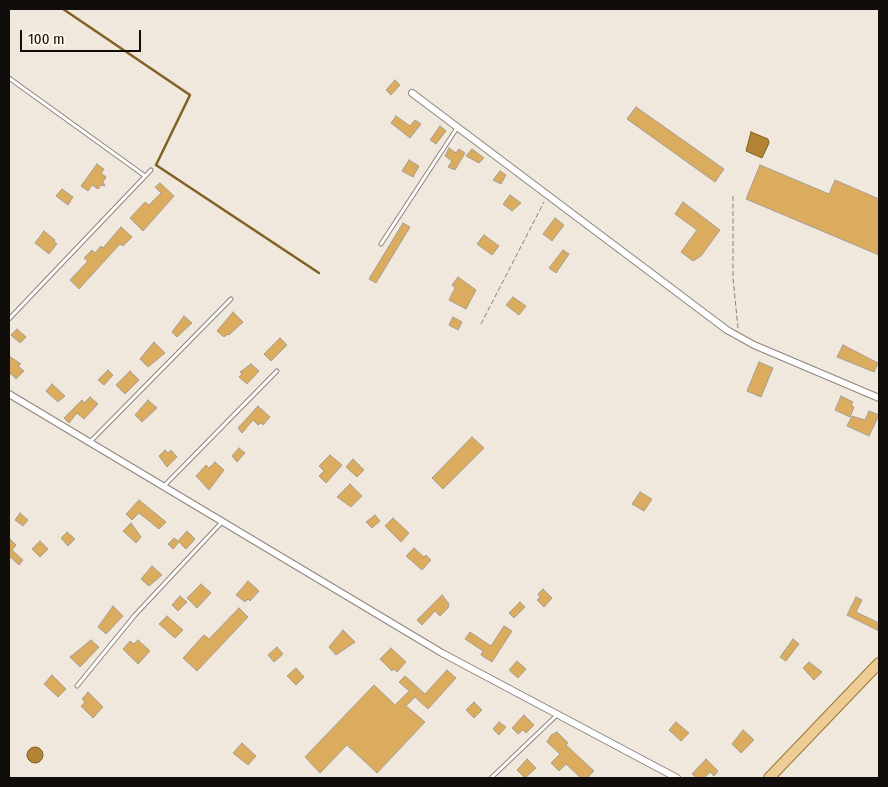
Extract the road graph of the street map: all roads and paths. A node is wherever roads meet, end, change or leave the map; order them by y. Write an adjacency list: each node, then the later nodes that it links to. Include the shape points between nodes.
1 (9, 78): 5 (lane)
2 (412, 93): 3 (street)
3 (457, 128): 6 (street); 8 (lane)
4 (151, 170): 5 (lane)
5 (145, 176): 10 (lane)
6 (547, 196): 11 (path); 12 (street)
7 (733, 196): 12 (path, via 734,288)
8 (381, 244)
9 (231, 299): 16 (lane)
10 (9, 319)
11 (481, 324)
12 (741, 339): 15 (street)
13 (277, 371): 17 (lane)
14 (9, 394): 16 (street)
15 (879, 398)
16 (89, 442): 17 (street)
17 (164, 486): 18 (street)
18 (223, 521): 20 (lane, via 135,615); 21 (street, via 442,653)
19 (879, 663): 24 (main road)
20 (77, 686)
21 (558, 714): 22 (lane); 23 (street)
22 (491, 778)
23 (677, 778)
24 (769, 778)

